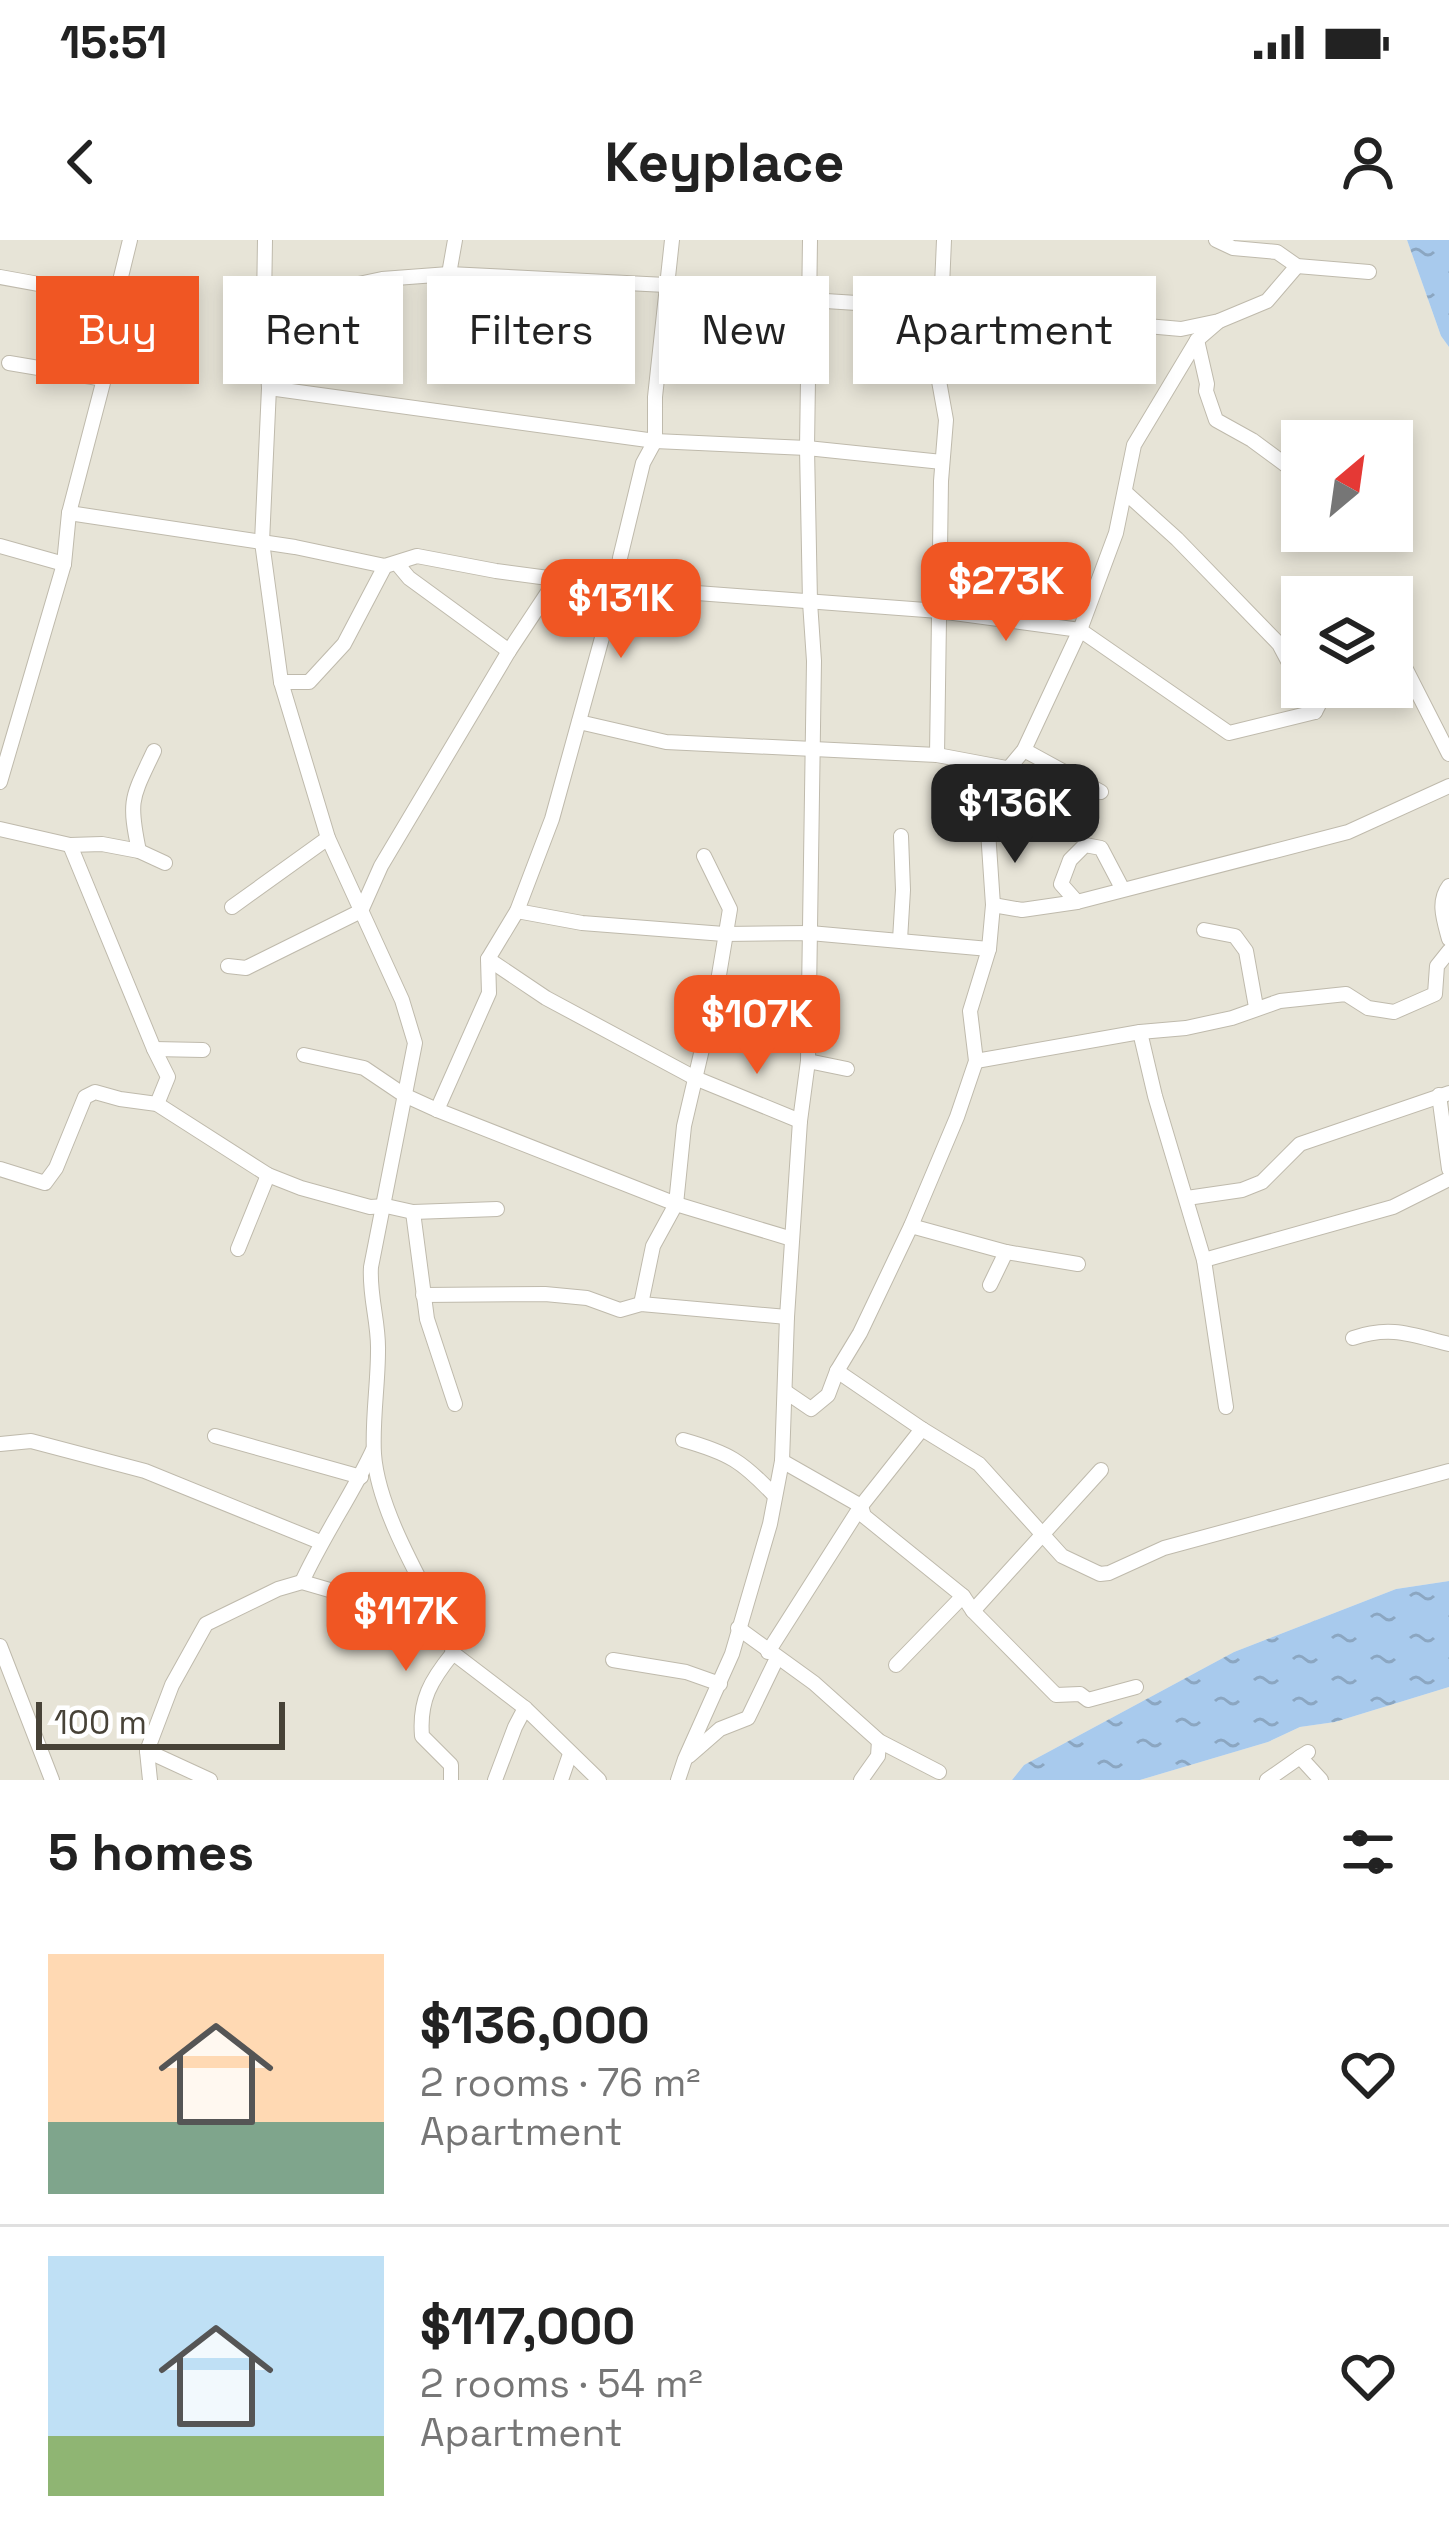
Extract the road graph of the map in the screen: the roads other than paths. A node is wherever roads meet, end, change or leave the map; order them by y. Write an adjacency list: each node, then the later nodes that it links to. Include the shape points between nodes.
1 (130, 240): 11 (street)
2 (265, 240): 12 (street)
3 (455, 240): 10 (street)
4 (672, 240): 13 (street)
5 (810, 240): 14 (street)
6 (944, 240): 15 (street)
7 (1216, 240): 8 (street, via 1277,251)
8 (1297, 266): 9 (street); 20 (street, via 1267,301)
9 (1369, 272)
10 (449, 274): 17 (street); 19 (street)
11 (120, 276)
12 (264, 276)
13 (667, 276)
14 (810, 276)
15 (942, 276)
16 (0, 277): 18 (street)
17 (403, 277)
18 (36, 284)
19 (659, 285)
20 (1219, 321): 21 (street); 22 (street)
21 (1156, 326)
22 (1197, 340): 33 (street, via 1216,420); 35 (street, via 1134,445)
23 (659, 356): 31 (street)
24 (9, 363): 25 (street)
25 (36, 368)
26 (103, 384): 36 (street)
27 (269, 384): 30 (street)
28 (808, 384): 32 (street)
29 (940, 384): 34 (street)
30 (269, 388): 31 (street); 37 (street)
31 (655, 440): 32 (street); 43 (street)
32 (807, 448): 34 (street); 44 (street)
33 (1281, 461)
34 (942, 462): 45 (street)
35 (1126, 493): 46 (street); 51 (street, via 1279,644)
36 (69, 513): 37 (street); 40 (street)
37 (262, 542): 41 (street); 48 (street)
38 (0, 546): 40 (street)
39 (404, 561): 41 (street); 42 (street, via 417,556); 47 (street, via 399,566 409,578)
40 (64, 564): 59 (street)
41 (385, 566): 48 (street, via 344,644 309,682)
42 (556, 580): 43 (street); 47 (street)
43 (616, 587): 44 (street); 52 (street)
44 (810, 602): 45 (street); 53 (street)
45 (939, 610): 46 (street); 57 (street)
46 (1080, 631): 51 (street, via 1229,733); 54 (street)
47 (509, 651): 74 (street)
48 (281, 682): 64 (street)
49 (1413, 687): 56 (street)
50 (1317, 708): 51 (street)
51 (1315, 712)
52 (579, 722): 53 (street, via 666,742); 75 (street)
53 (814, 749): 57 (street); 77 (street)
54 (1024, 750): 58 (street); 61 (street)
55 (154, 752): 66 (street, via 133,797)
56 (1449, 754)
57 (937, 755): 58 (street)
58 (1006, 768): 72 (street, via 993,787 988,831)
59 (0, 782)
60 (1449, 786): 70 (street, via 1348,832)
61 (1101, 791)
62 (0, 829): 65 (street)
63 (901, 836): 80 (street)
64 (328, 838): 73 (street); 74 (street)
65 (70, 845): 66 (street); 87 (street)
66 (139, 851): 68 (street)
67 (704, 856): 78 (street, via 730,909)
68 (165, 863)
69 (1449, 886): 79 (street, via 1441,906)
70 (1122, 888): 71 (street); 71 (street, via 1101,848 1085,845 1061,884)
71 (1077, 902): 72 (street, via 1022,910)
72 (993, 905): 81 (street)
73 (232, 907)
74 (361, 911): 84 (street, via 246,968); 95 (street, via 416,1043)
75 (518, 911): 78 (street); 83 (street)
76 (1204, 930): 85 (street, via 1235,936 1246,951)
77 (810, 933): 78 (street); 80 (street); 90 (street)
78 (724, 934): 93 (street)
79 (1449, 939)
80 (900, 940): 81 (street)
81 (989, 949): 91 (street, via 970,1011)
82 (1449, 951): 85 (street, via 1437,966 1436,994 1394,1012 1346,994)
83 (488, 959): 93 (street); 97 (street, via 489,993)
84 (228, 966)
85 (1256, 1007): 86 (street)
86 (1140, 1032): 91 (street); 103 (street)
87 (154, 1049): 88 (street); 96 (street, via 168,1077)
88 (203, 1050)
89 (304, 1055): 95 (street, via 364,1068)
90 (808, 1061): 92 (street); 98 (street)
91 (976, 1061): 108 (street)
92 (848, 1069)
93 (695, 1078): 98 (street); 104 (street)
94 (1444, 1094): 100 (street); 103 (street, via 1300,1144 1262,1182)
95 (404, 1095): 97 (street); 105 (street)
96 (157, 1104): 99 (street, via 95,1092 85,1097 45,1183); 101 (street)
97 (436, 1110): 104 (street)
98 (800, 1121): 109 (street)
99 (0, 1169)
100 (1449, 1169)
101 (268, 1174): 105 (street); 110 (street)
102 (1449, 1179): 112 (street, via 1393,1207)
103 (1187, 1198): 112 (street)
104 (676, 1204): 109 (street); 116 (street, via 653,1246)
105 (386, 1206): 107 (street); 128 (street, via 370,1289 379,1345)
106 (497, 1209): 107 (street)
107 (413, 1213): 115 (street)
108 (911, 1226): 111 (street); 120 (street)
109 (792, 1239): 117 (street)
110 (238, 1249)
111 (1006, 1252): 113 (street); 114 (street)
112 (1204, 1260): 123 (street)
113 (1078, 1264)
114 (990, 1285)
115 (423, 1295): 116 (street, via 545,1294 620,1310); 122 (street)
116 (641, 1304): 117 (street)
117 (787, 1317): 121 (street)
118 (1353, 1337): 119 (street, via 1376,1330)
119 (1449, 1344)
120 (837, 1371): 121 (street, via 812,1408); 124 (street)
121 (786, 1392): 129 (street)
122 (455, 1404)
123 (1226, 1406)
124 (922, 1429): 134 (street); 135 (street, via 980,1464)
125 (215, 1436): 132 (street)
126 (683, 1440): 133 (street, via 722,1451)
127 (0, 1444): 136 (street, via 31,1441 145,1471)
128 (374, 1450): 132 (street); 140 (street, via 387,1510)
129 (782, 1461): 133 (street); 134 (street)
130 (1101, 1470): 135 (street)
131 (1449, 1471): 135 (street, via 1164,1548 1109,1573 1062,1556)
132 (361, 1477): 136 (street)
133 (775, 1496): 141 (street)
134 (861, 1506): 138 (street); 144 (street)
135 (1041, 1534): 139 (street)
136 (320, 1542): 137 (street)
137 (302, 1582): 140 (street); 151 (street, via 206,1624)
138 (963, 1596): 139 (street); 146 (street)
139 (973, 1611): 148 (street, via 1056,1695 1088,1700)
140 (443, 1622): 143 (street)
141 (738, 1628): 144 (street); 147 (street)
142 (1, 1651): 155 (street)
143 (453, 1653): 149 (street); 158 (street, via 429,1682 421,1724 422,1736 451,1765)
144 (773, 1655): 150 (street); 153 (street, via 748,1718)
145 (613, 1660): 147 (street)
146 (896, 1665)
147 (720, 1684): 153 (street)
148 (1136, 1687)
149 (525, 1708): 152 (street); 159 (street)
150 (879, 1741): 154 (street); 163 (street)
151 (147, 1751): 156 (street); 157 (street)
152 (570, 1754): 160 (street); 161 (street)
153 (685, 1759): 162 (street)
154 (939, 1772)
155 (52, 1780)
156 (150, 1780)
157 (210, 1780)
158 (451, 1780)
159 (495, 1780)
160 (562, 1780)
161 (599, 1780)
162 (678, 1780)
163 (861, 1780)
164 (1267, 1780): 165 (street, via 1304,1755)
165 (1321, 1780)

